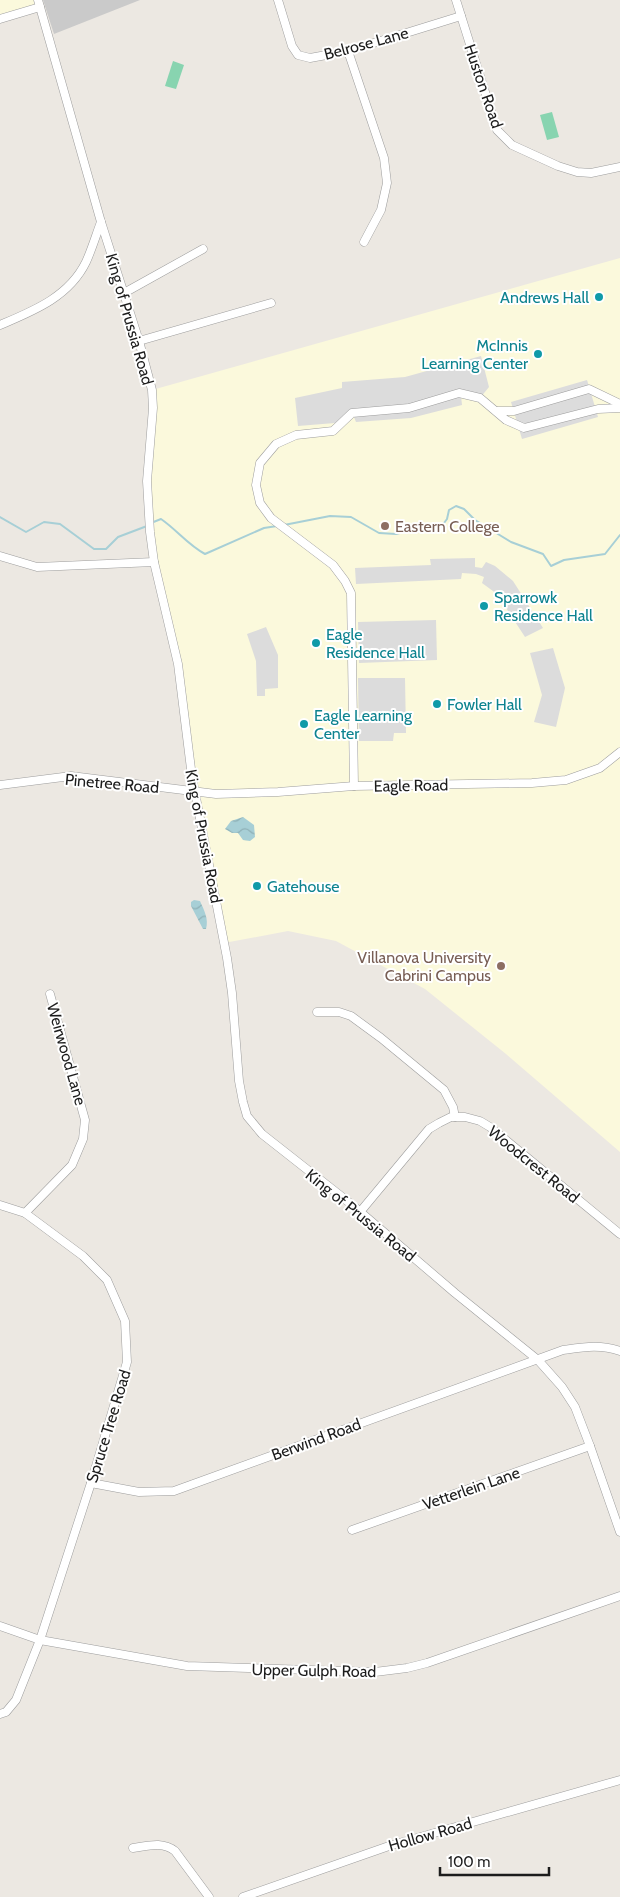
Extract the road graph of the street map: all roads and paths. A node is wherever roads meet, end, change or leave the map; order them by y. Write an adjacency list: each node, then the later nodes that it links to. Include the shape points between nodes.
1 (278, 0): 6 (street, Belrose Lane, via 292,46 298,55 310,58)
2 (456, 0): 4 (street, Huston Road)
3 (39, 3): 5 (street); 8 (street, King of Prussia Road)
4 (460, 16): 6 (street, Belrose Lane); 7 (street, Huston Road, via 497,130 512,145 577,172 591,173)
5 (0, 19)
6 (348, 51): 9 (street, via 384,158 387,183 380,210)
7 (620, 167)
8 (101, 222): 11 (street, King of Prussia Road); 13 (street, via 86,262 74,281 35,310)
9 (364, 242)
10 (203, 249): 11 (street)
11 (124, 293): 14 (street, King of Prussia Road)
12 (271, 303): 14 (street)
13 (0, 325)
14 (139, 341): 19 (street, King of Prussia Road, via 152,390 147,481)
15 (620, 404): 17 (street, via 589,389 514,410)
16 (620, 408): 17 (street, via 598,409 524,428 506,420)
17 (497, 411): 22 (street, via 480,398 459,393 409,408 352,413 333,431 296,435 276,444 260,462 256,485 260,503 271,518 333,565 351,593)
18 (0, 556): 19 (street, via 37,567)
19 (154, 562): 23 (street, King of Prussia Road, via 178,664)
20 (620, 752): 22 (street, Eagle Road, via 600,768 566,780 532,784)
21 (0, 785): 23 (street, Pinetree Road, via 70,776)
22 (354, 786): 23 (street, Eagle Road, via 216,794)
23 (194, 791): 29 (street, King of Prussia Road, via 228,966 239,1081 248,1116 262,1134)
24 (50, 994): 28 (street, Weirwood Lane, via 85,1120 83,1139 72,1165)
25 (317, 1012): 26 (street, via 339,1012 351,1016 381,1038 444,1090)
26 (455, 1117): 29 (street, via 429,1130); 30 (street, Woodcrest Road, via 480,1121 490,1127)
27 (0, 1205): 28 (street, Spruce Tree Road)
28 (25, 1212): 34 (street, Spruce Tree Road, via 82,1256 107,1280 125,1321 127,1362)
29 (360, 1212): 32 (street, King of Prussia Road)
30 (620, 1234)
31 (620, 1351): 32 (street, Berwind Road, via 591,1345 563,1350)
32 (538, 1360): 33 (street, King of Prussia Road, via 575,1407); 34 (street, Berwind Road, via 174,1491 139,1492)
33 (590, 1446): 35 (street, Vetterlein Lane); 36 (street, King of Prussia Road)
34 (91, 1483): 39 (street, Spruce Tree Road)
35 (352, 1530)
36 (620, 1532)
37 (620, 1596): 39 (street, Upper Gulph Road, via 427,1663 389,1671 187,1666)
38 (0, 1626): 39 (street, Upper Gulph Road)
39 (40, 1640): 40 (street, Spruce Tree Road, via 16,1700)
40 (0, 1714)
41 (620, 1780): 44 (street, Hollow Road, via 389,1846)
42 (133, 1848): 43 (street, via 158,1844 170,1847)
43 (209, 1897)
44 (244, 1897)

